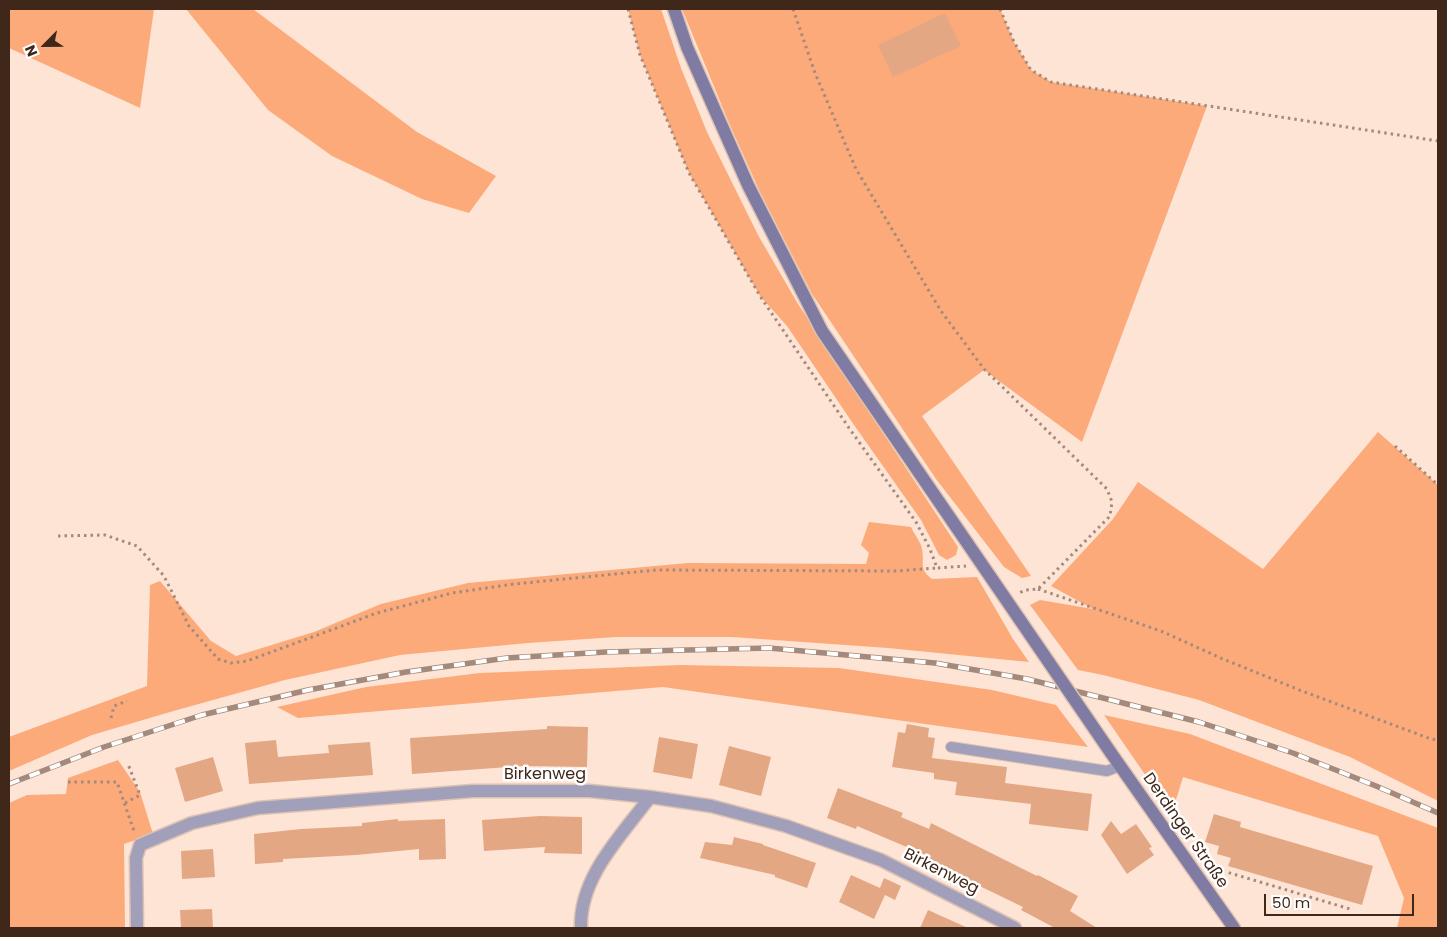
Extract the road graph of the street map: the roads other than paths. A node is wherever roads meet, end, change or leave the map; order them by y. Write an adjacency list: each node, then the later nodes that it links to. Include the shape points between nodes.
1 (674, 9): 3 (main road, Derdinger Straße, bridge, via 687,47 748,185 822,330)
2 (951, 747): 3 (lane, via 1107,771)
3 (1120, 766): 8 (main road, Derdinger Straße)
4 (650, 797): 5 (street, Birkenweg, via 590,791 473,791 258,808 192,823 140,845 136,858); 6 (street, via 598,867 586,892); 7 (street, Birkenweg, via 711,806 786,826 881,860)
5 (137, 928)
6 (581, 928)
7 (1015, 928)
8 (1234, 928)

